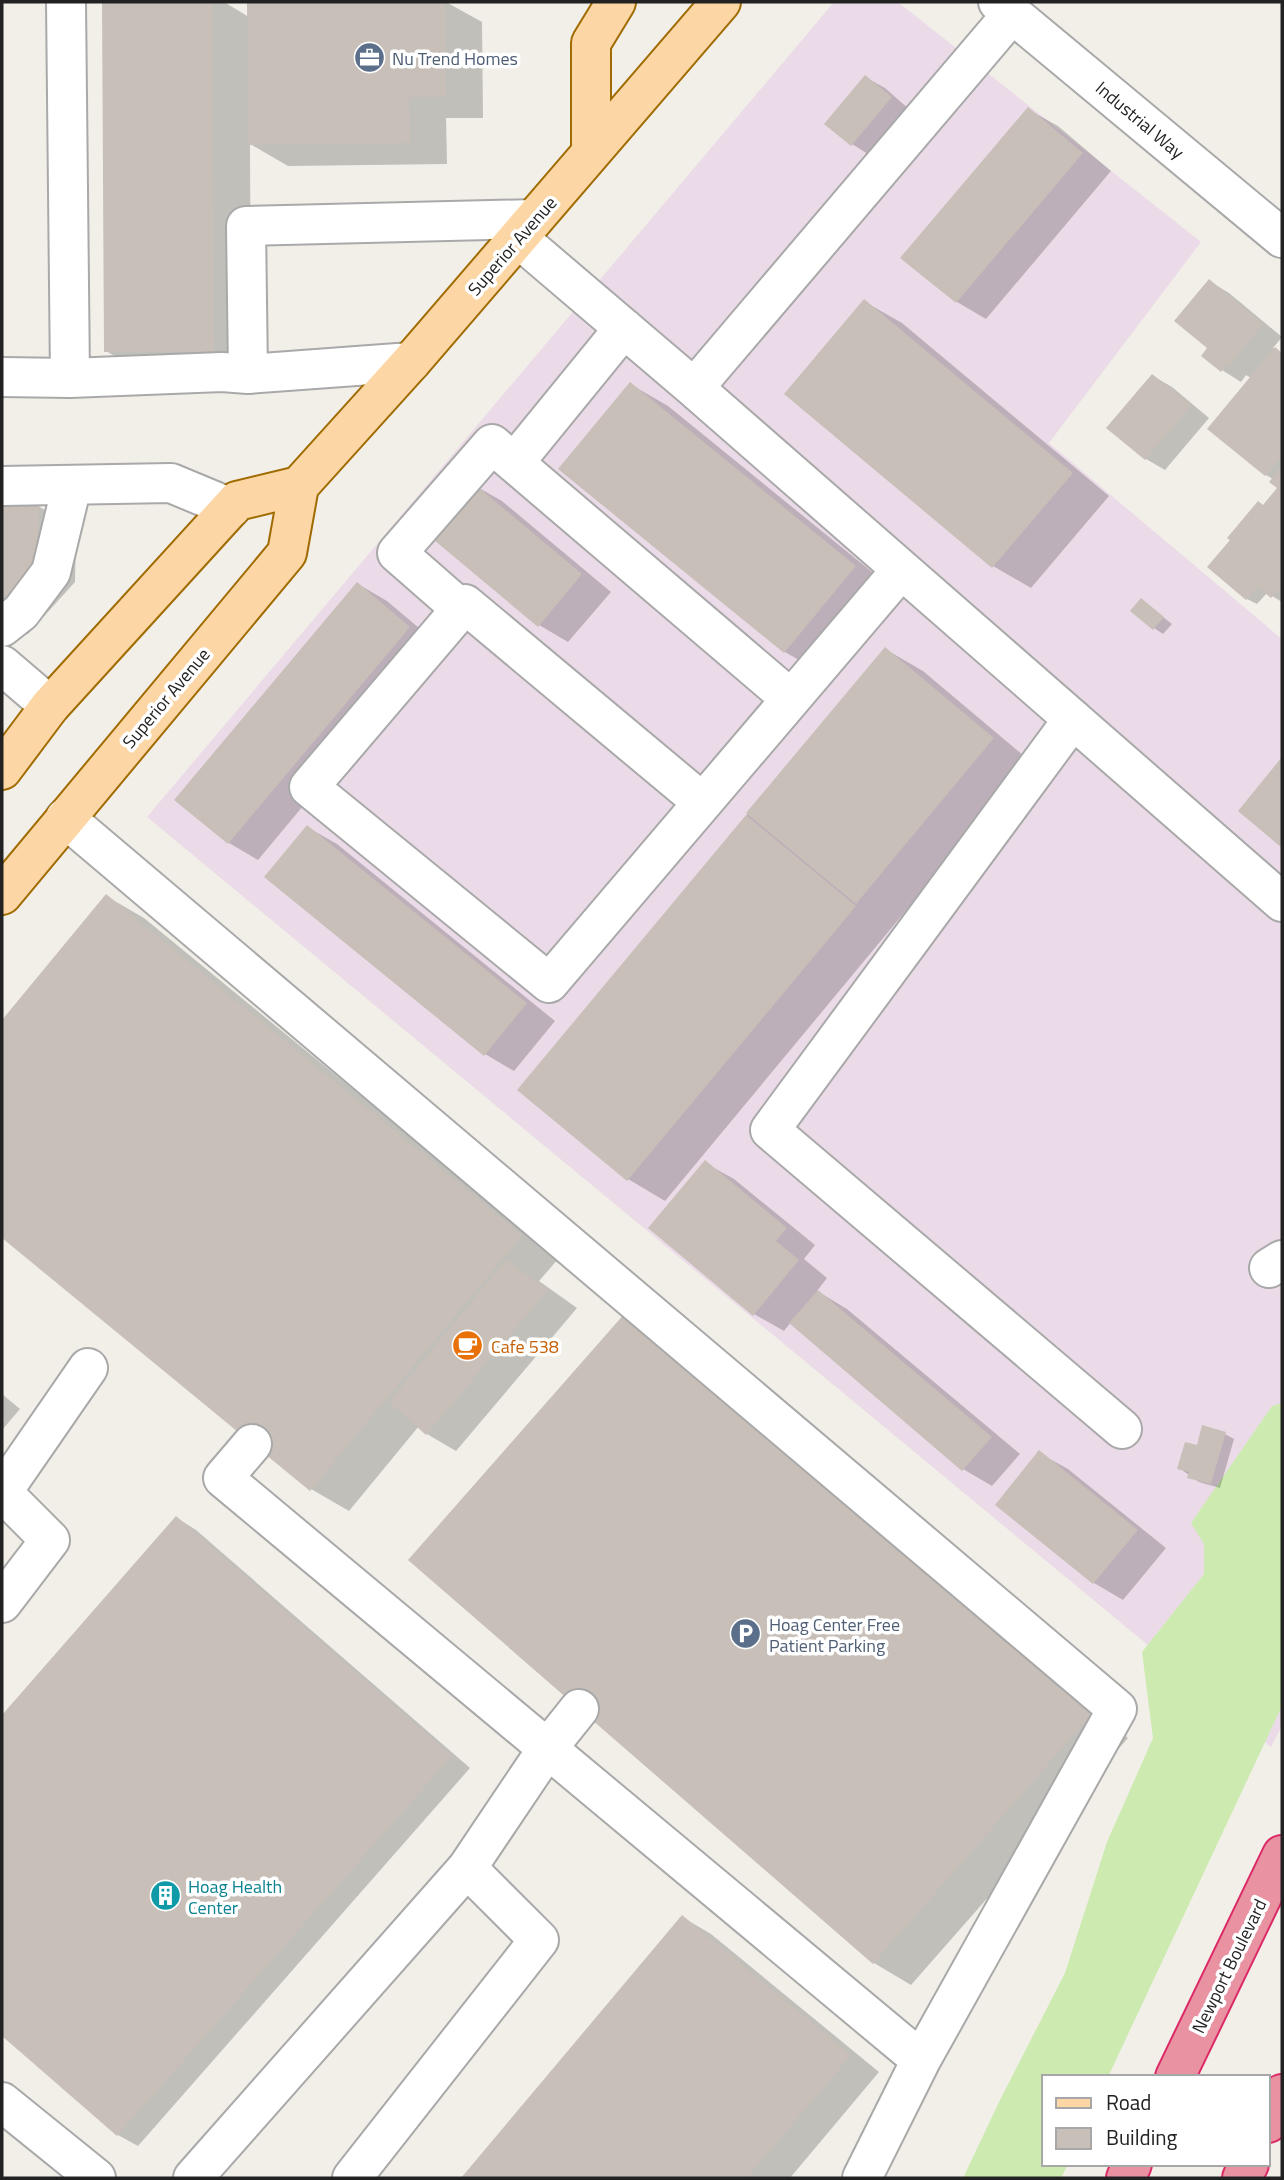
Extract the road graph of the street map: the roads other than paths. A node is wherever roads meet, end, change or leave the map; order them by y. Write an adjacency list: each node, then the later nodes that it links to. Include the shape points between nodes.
1 (66, 2): 12 (street)
2 (616, 2): 5 (main road, via 591,43)
3 (721, 2): 5 (main road, Superior Avenue)
4 (1005, 8): 7 (street, Industrial Way); 13 (street)
5 (591, 153): 6 (main road, Superior Avenue)
6 (526, 228): 8 (street); 9 (main road, Superior Avenue); 10 (street, via 246,226)
7 (1282, 238)
8 (624, 328): 13 (street); 14 (street)
9 (411, 362): 10 (street); 17 (main road, Superior Avenue)
10 (248, 374): 12 (street)
11 (2, 377): 12 (street)
12 (70, 378)
13 (694, 388): 19 (street)
14 (503, 454): 20 (street, via 397,553); 23 (street)
15 (72, 485): 16 (street); 18 (street, via 172,483); 21 (street, via 51,572 21,612)
16 (2, 486)
17 (299, 486): 18 (main road, via 237,500); 28 (main road, Superior Avenue, via 287,553)
18 (231, 508): 24 (main road)
19 (901, 570): 23 (street); 25 (street)
20 (460, 609): 27 (street, via 465,604); 27 (street, via 309,787 549,983)
21 (2, 627)
22 (2, 665): 24 (street)
23 (790, 699): 27 (street)
24 (50, 706): 26 (main road)
25 (1073, 719): 30 (street); 32 (street, via 770,1130)
26 (2, 769)
27 (702, 802)
28 (65, 818): 29 (main road, Superior Avenue); 40 (street, via 1117,1709)
29 (2, 895)
30 (1282, 902)
31 (88, 1368): 34 (street)
32 (1122, 1429)
33 (252, 1444): 37 (street, via 223,1478)
34 (2, 1492): 35 (street, via 50,1540)
35 (2, 1603)
36 (579, 1709): 37 (street)
37 (547, 1749): 39 (street); 40 (street)
38 (1282, 1855): 41 (highway, Newport Boulevard)
39 (467, 1868): 46 (street); 47 (street, via 539,1940)
40 (921, 2060): 48 (street)
41 (1176, 2075)
42 (1282, 2094): 44 (highway)
43 (2, 2102): 45 (street)
44 (1270, 2119)
45 (96, 2178)
46 (193, 2178)
47 (352, 2178)
48 (863, 2178)

